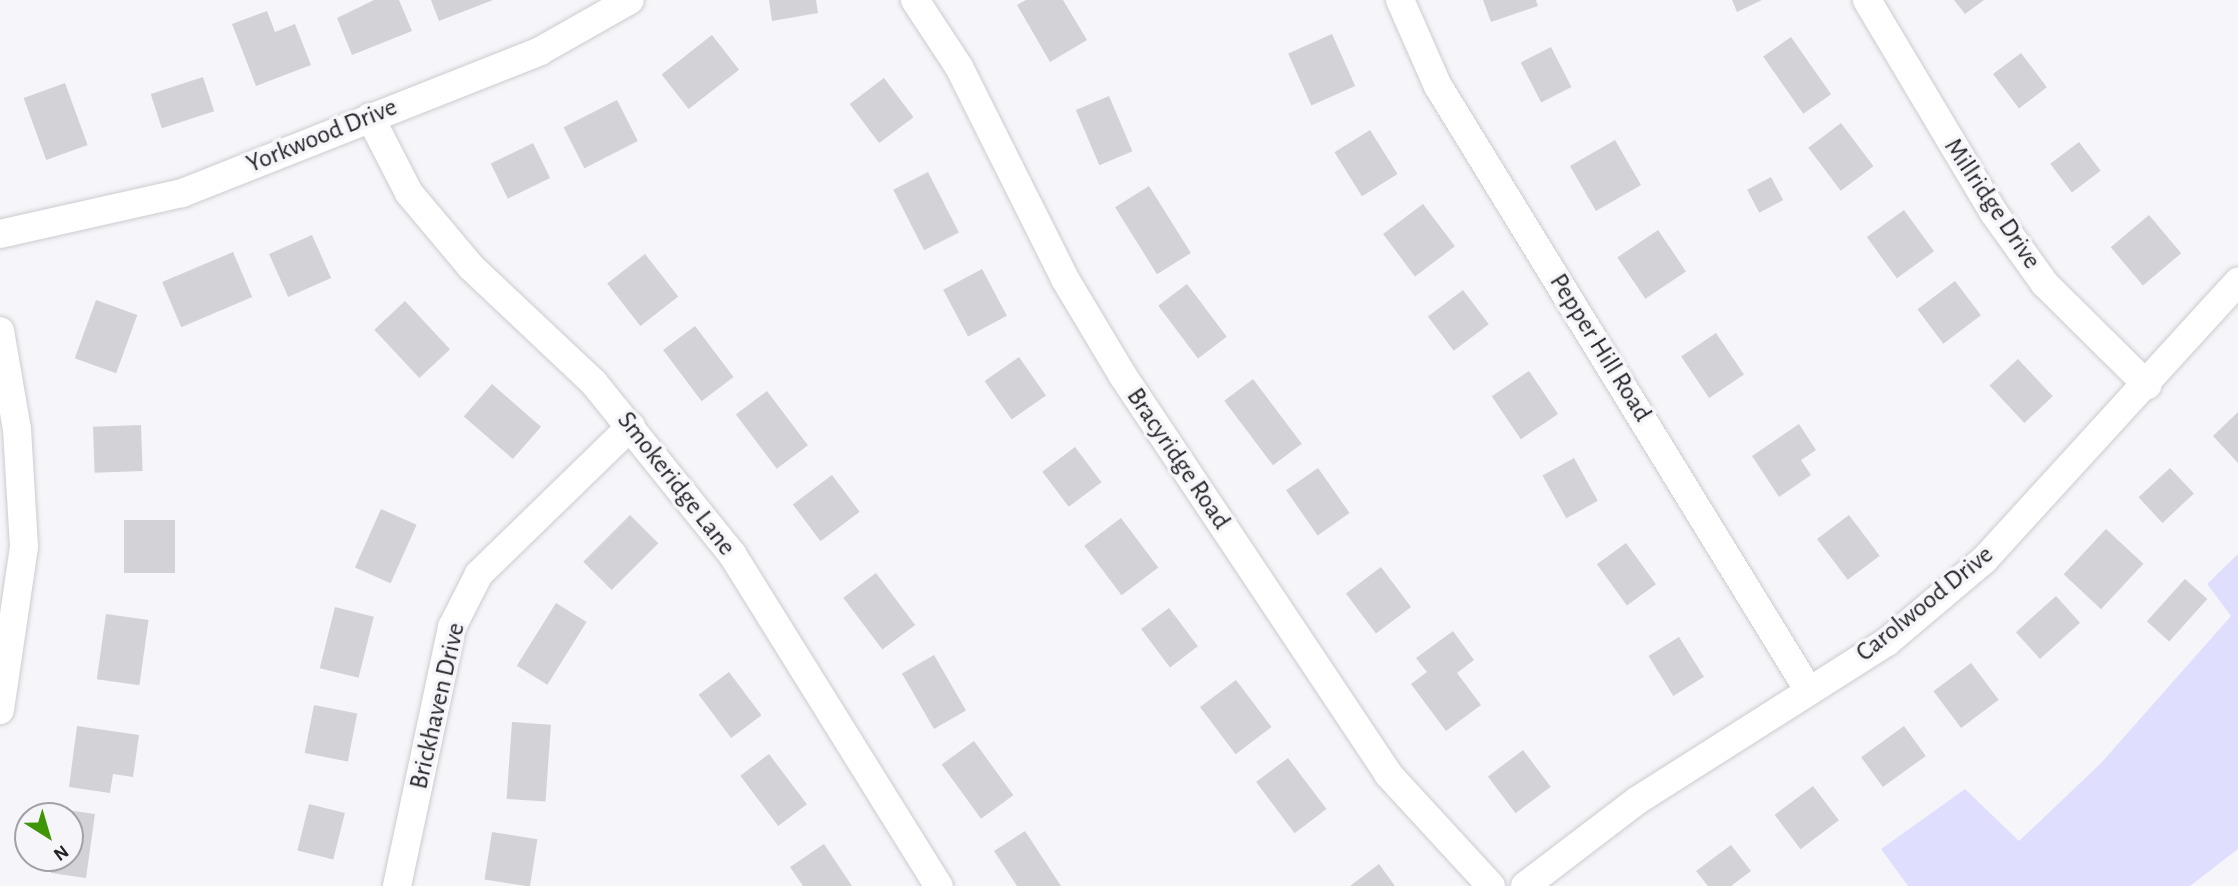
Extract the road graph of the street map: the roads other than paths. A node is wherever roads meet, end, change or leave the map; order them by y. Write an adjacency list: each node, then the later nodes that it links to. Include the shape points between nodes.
1 (630, 0): 5 (street, Yorkwood Drive, via 540,51)
2 (915, 0): 15 (street, Bracyridge Road, via 959,67 1065,279 1122,376 1388,774)
3 (1400, 0): 11 (street, Pepper Hill Road, via 1438,86)
4 (1867, 0): 9 (street, Millridge Drive, via 2023,254)
5 (370, 117): 6 (street, Yorkwood Drive, via 182,192); 10 (street, Smokeridge Lane, via 410,193 471,267)
6 (0, 234)
7 (2238, 282): 9 (street, Carolwood Drive)
8 (0, 331): 12 (street, via 17,429 24,547)
9 (2147, 385): 11 (street, Carolwood Drive, via 1984,560 1887,642)
10 (631, 425): 13 (street, Brickhaven Drive, via 479,574 452,627); 14 (street, Smokeridge Lane, via 785,632)
11 (1810, 691): 16 (street, Carolwood Drive, via 1638,800)
12 (0, 710)
13 (397, 886)
14 (939, 886)
15 (1491, 886)
16 (1525, 886)

